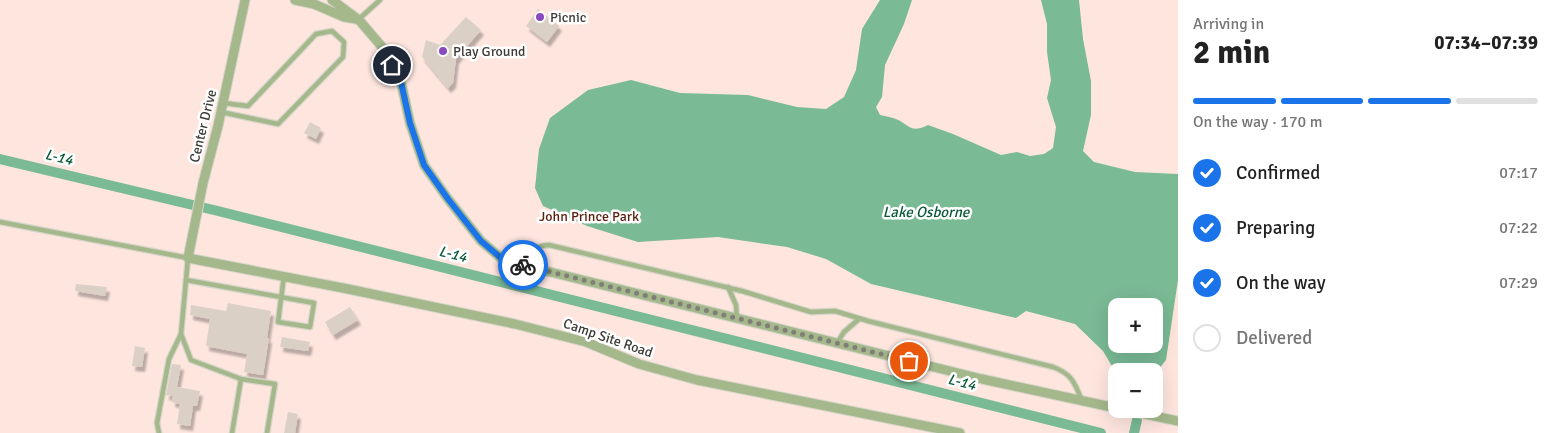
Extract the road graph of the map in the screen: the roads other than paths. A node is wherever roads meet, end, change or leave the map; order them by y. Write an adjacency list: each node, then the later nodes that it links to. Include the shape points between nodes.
1 (244, 0): 6 (street, Center Drive)
2 (295, 0): 5 (street)
3 (332, 0): 5 (street)
4 (380, 0): 5 (lane)
5 (359, 20): 9 (street, via 383,48 401,82 424,165 481,241 501,258)
6 (222, 108): 6 (lane, via 278,124 344,58 344,42 332,31 316,34 248,106); 8 (street, Center Drive)
7 (0, 222): 8 (lane)
8 (188, 258): 10 (street, Camp Site Road); 11 (lane)
9 (519, 264): 12 (lane, via 533,249 550,245); 14 (street)
10 (284, 276): 13 (lane); 26 (street, Camp Site Road, via 516,324 586,342 638,364 697,380)
11 (186, 280): 13 (lane); 16 (lane)
12 (728, 288): 14 (lane, via 736,305); 15 (lane, via 801,310 835,311)
13 (281, 298): 13 (lane, via 278,322 310,327 314,303)
14 (736, 318): 17 (street)
15 (859, 319): 17 (lane); 19 (lane, via 1062,370 1074,381)
16 (181, 334): 18 (lane, via 191,360); 23 (lane, via 169,359 157,424)
17 (837, 343): 19 (street)
18 (241, 379): 24 (lane); 25 (lane, via 275,384)
19 (1081, 400): 20 (street)
20 (1108, 406)
21 (1163, 418): 22 (street)
22 (1178, 421)
23 (159, 433)
24 (232, 433)
25 (267, 433)
26 (960, 433)

